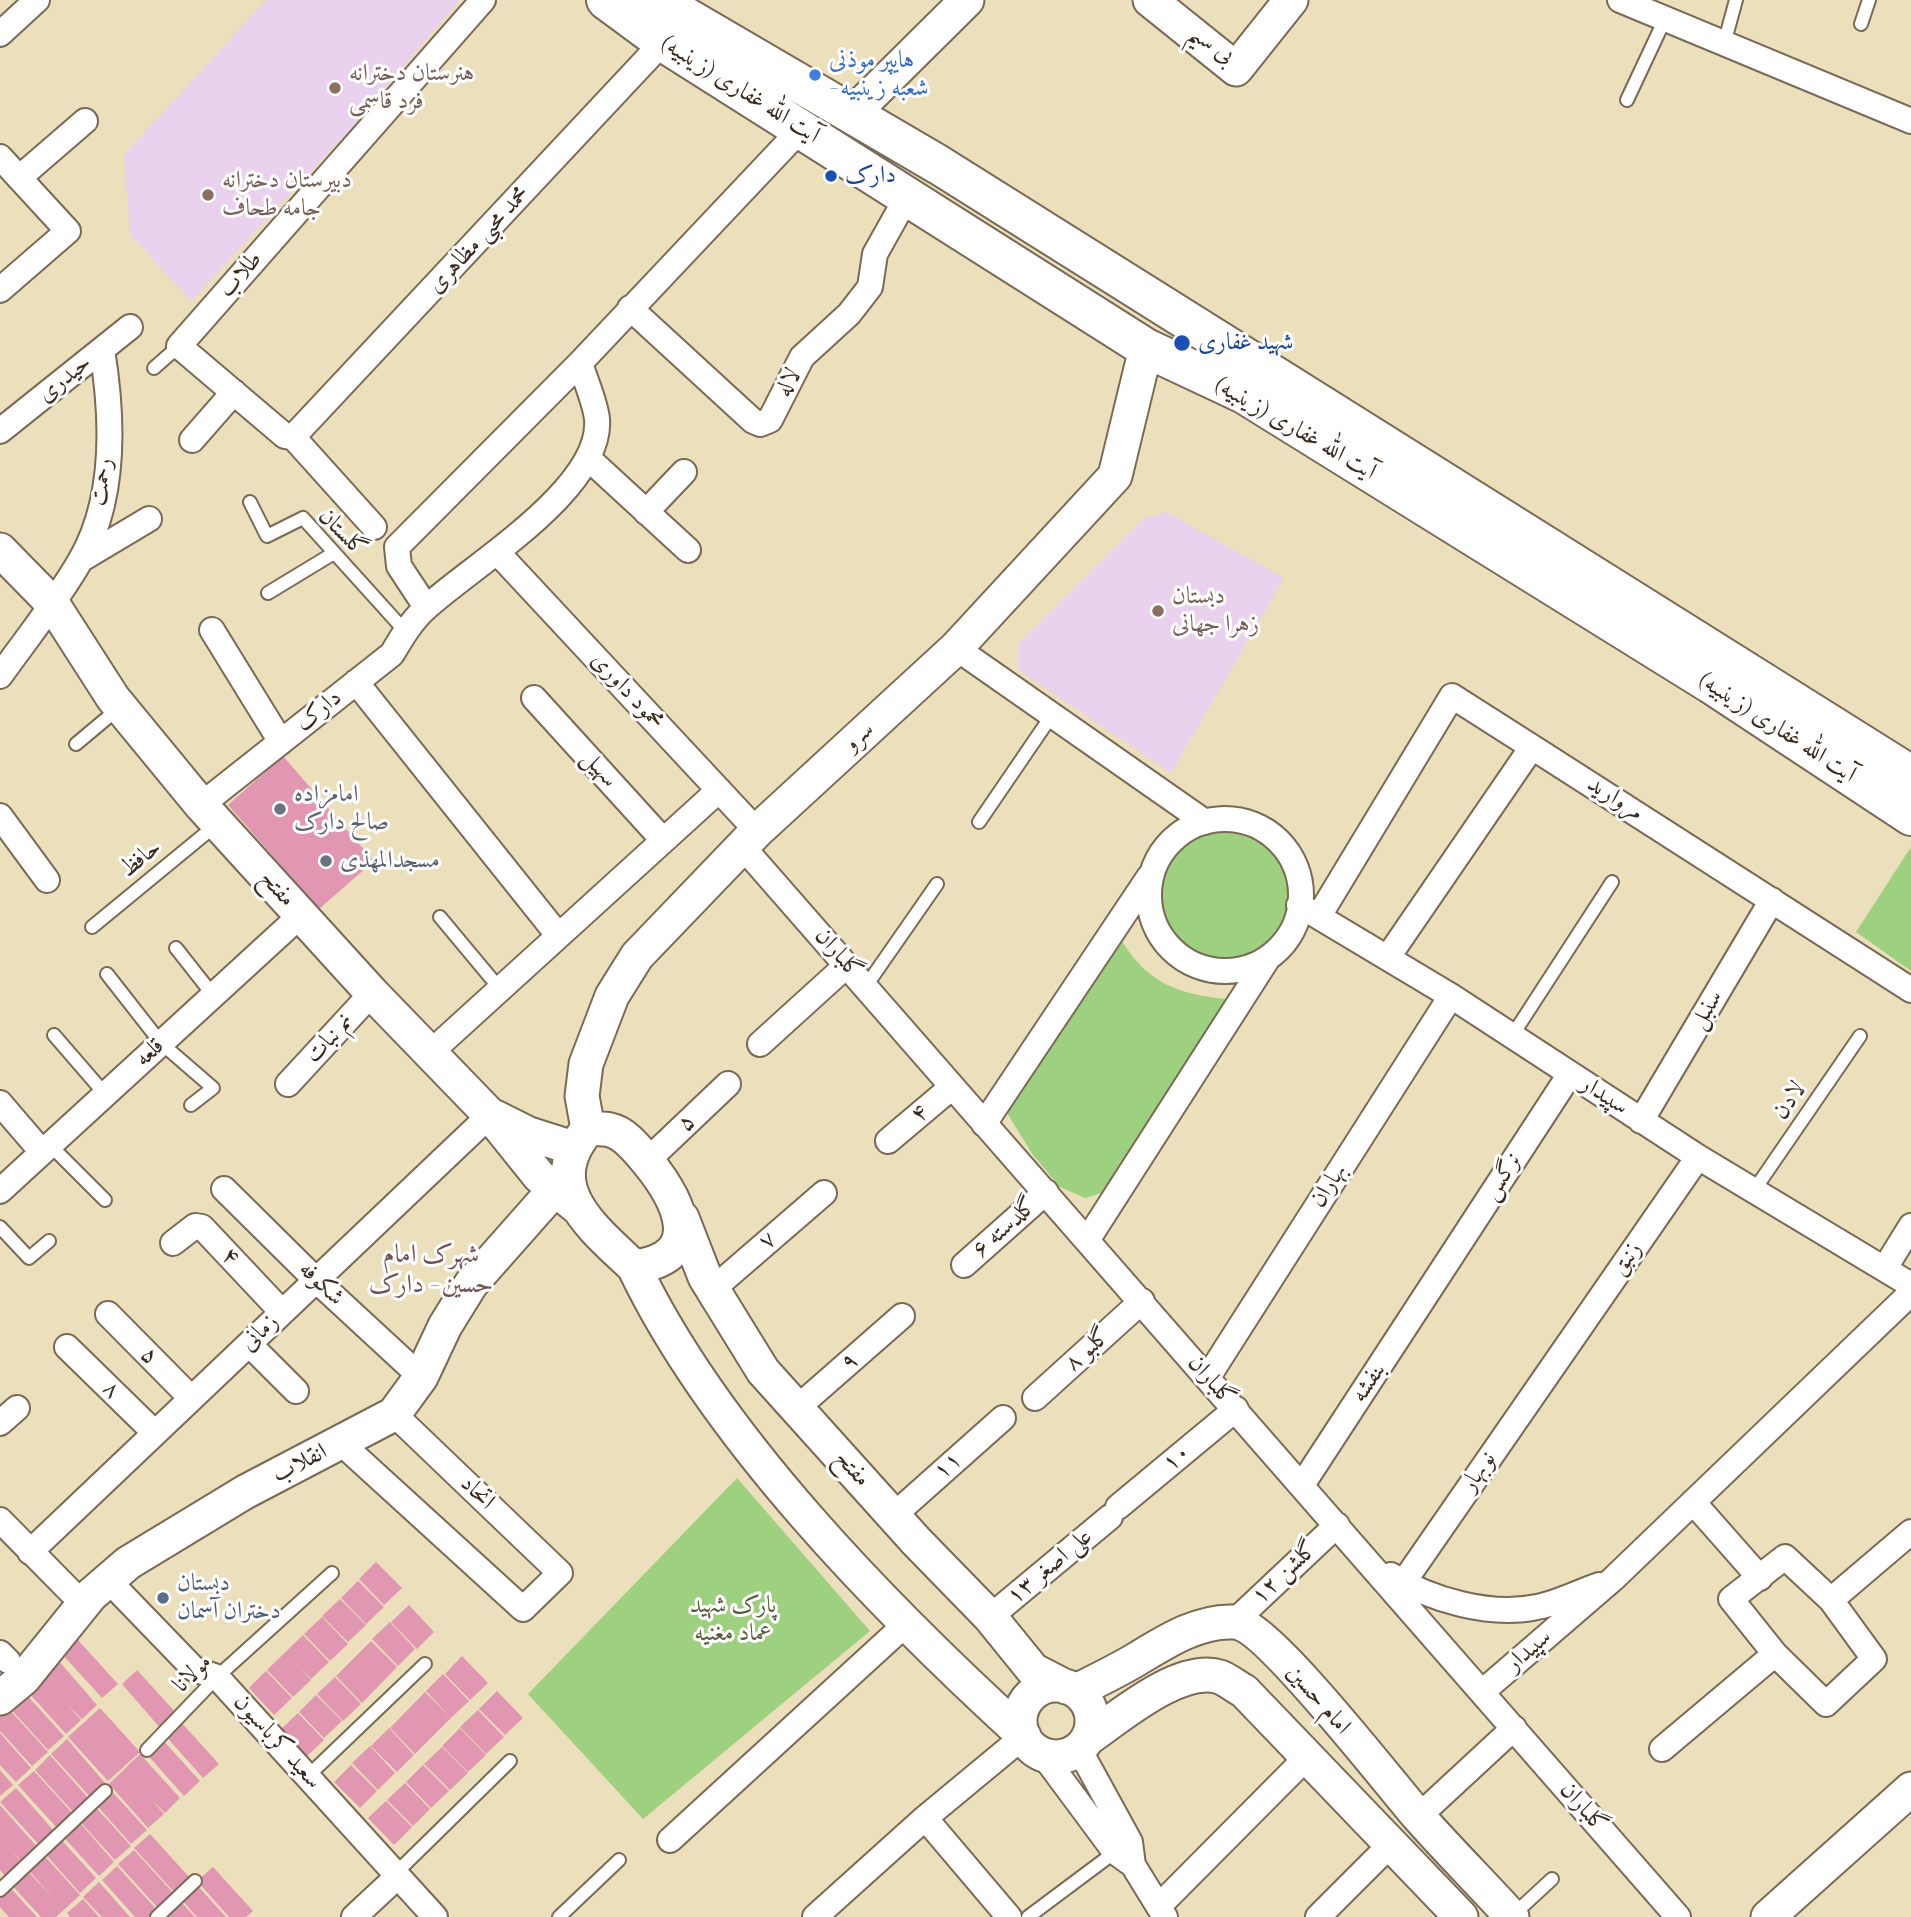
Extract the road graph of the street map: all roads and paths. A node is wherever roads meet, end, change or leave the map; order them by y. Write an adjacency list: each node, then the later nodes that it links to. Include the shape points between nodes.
1 (37, 0): 13 (street)
2 (484, 0): 29 (street, طلاب)
3 (608, 0): 10 (main road, via 646,17 654,15); 14 (main road, آیت الله غفاری (زینبیه))
4 (967, 0): 19 (street)
5 (1150, 0): 6 (street, بی سیم, via 1236,69)
6 (1292, 0)
7 (1619, 0): 11 (street)
8 (1736, 0): 15 (lane)
9 (1869, 0): 12 (lane)
10 (660, 1): 16 (main road, آیت الله غفاری (زینبیه))
11 (1665, 19): 15 (street); 18 (lane)
12 (1861, 24)
13 (0, 34)
14 (663, 42): 17 (main road, آیت الله غفاری (زینبیه)); 36 (street, محمد محبی مظاهری)
15 (1724, 44): 21 (street)
16 (745, 53): 17 (main road, via 700,42 694,46); 19 (main road, آیت الله غفاری (زینبیه))
17 (697, 64): 22 (main road, آیت الله غفاری (زینبیه))
18 (1627, 100)
19 (852, 114): 63 (main road, آیت الله غفاری (زینبیه))
20 (85, 121): 24 (street)
21 (1911, 121)
22 (801, 129): 25 (main road, آیت الله غفاری (زینبیه)); 27 (street)
23 (0, 158): 24 (street)
24 (19, 178): 26 (street, via 68,230)
25 (908, 195): 27 (street, لاله, via 875,254 870,287 849,314 802,358 769,420 760,424); 30 (main road, آیت الله غفاری (زینبیه))
26 (0, 290)
27 (630, 308): 32 (street)
28 (130, 327): 31 (street, حیدری)
29 (179, 345): 33 (lane); 34 (street)
30 (1146, 348): 54 (street, سرو, via 1115,476); 67 (main road, آیت الله غفاری (زینبیه), via 1244,394 1711,684)
31 (102, 350): 35 (street, حیدری); 48 (street, رحمت, via 110,400 102,506)
32 (580, 363): 38 (street, دارک, via 597,420); 51 (street, via 397,547 399,566)
33 (154, 368)
34 (234, 392): 36 (street); 37 (street)
35 (0, 431)
36 (293, 438): 43 (street)
37 (192, 440)
38 (589, 459): 41 (street); 46 (street, دارک, via 557,498)
39 (684, 472): 41 (street)
40 (250, 502): 47 (lane, گلستان, via 267,536 303,518)
41 (646, 512): 45 (street)
42 (149, 519): 48 (street)
43 (374, 527)
44 (0, 550): 50 (street, مفتح)
45 (688, 550)
46 (497, 552): 51 (street, دارک); 64 (street, محمود داوری)
47 (334, 553): 49 (lane); 53 (lane, گلستان)
48 (82, 559): 50 (street, رحمت)
49 (268, 593)
50 (52, 603): 55 (street, رحمت); 58 (street, مفتح)
51 (426, 607): 53 (street, دارک)
52 (212, 630): 60 (street)
53 (405, 631): 56 (street, دارک, via 392,654)
54 (956, 648): 59 (street); 70 (street, سرو)
55 (0, 676)
56 (356, 682): 60 (street, دارک); 81 (street)
57 (534, 698): 71 (street, سهیل)
58 (120, 707): 61 (lane); 65 (street, مفتح)
59 (1052, 715): 68 (lane); 69 (street)
60 (281, 742): 65 (street, دارک)
61 (76, 744)
62 (1532, 747): 76 (street, مروارید); 77 (street, مروارید, via 1452,696); 83 (street)
63 (1911, 775)
64 (719, 790): 70 (street, محمود داوری); 71 (street)
65 (209, 814): 78 (street, مفتح); 80 (lane, حافظ)
66 (0, 816): 73 (street)
67 (1911, 816)
68 (979, 822)
69 (1205, 822): 72 (street, via 1175,837); 77 (street, via 1219,818 1243,821 1265,830 1284,846 1296,866)
70 (750, 838): 85 (street, گلباران); 109 (street, سرو, via 637,956 612,996 586,1063)
71 (663, 840): 81 (street)
72 (1154, 870): 84 (street, via 1149,902 1156,928 1171,949 1193,964 1218,971 1244,969); 108 (street)
73 (47, 880)
74 (1612, 882): 94 (lane)
75 (937, 884): 87 (lane)
76 (1772, 900): 89 (street, مروارید); 107 (street, سنبل)
77 (1309, 910): 83 (street, سپیدار); 84 (street, via 1298,916 1287,940)
78 (301, 915): 90 (street, مفتح); 91 (street, قلعه)
79 (440, 917): 88 (lane)
80 (92, 927)
81 (558, 935): 88 (street)
82 (176, 948): 91 (lane)
83 (1388, 957): 92 (street, سپیدار)
84 (1268, 958): 124 (street)
85 (847, 965): 87 (street, گلباران); 97 (street)
86 (107, 974): 96 (lane)
87 (866, 986): 102 (street, گلباران)
88 (500, 989): 98 (street)
89 (1911, 990)
90 (372, 993): 98 (street, مفتح); 100 (street, نم نبات)
91 (213, 995): 96 (street, قلعه)
92 (1451, 996): 94 (street, سپیدار); 143 (street, بهاران)
93 (54, 1035): 103 (lane)
94 (1512, 1036): 99 (street, سپیدار)
95 (1860, 1036): 115 (lane, لادن)
96 (161, 1043): 103 (street, قلعه); 105 (lane, via 213,1088)
97 (760, 1044)
98 (431, 1052): 106 (street, مفتح)
99 (1570, 1074): 107 (street, سپیدار); 131 (street, نرگس)
100 (288, 1084)
101 (727, 1084): 113 (street, ۵)
102 (952, 1087): 108 (street, گلباران); 110 (street, ۴)
103 (106, 1094): 111 (street, قلعه)
104 (0, 1103): 111 (street)
105 (191, 1105)
106 (490, 1115): 109 (street, مفتح, via 529,1134); 119 (street, مفتح, via 539,1176); 130 (street, زمانی)
107 (1642, 1121): 112 (street, سپیدار)
108 (984, 1124): 117 (street, گلباران)
109 (580, 1139): 113 (street, مفتح, via 611,1130); 119 (street, سرو, via 568,1172)
110 (888, 1141)
111 (46, 1148): 116 (street, قلعه); 120 (lane)
112 (1698, 1157): 115 (street, سپیدار); 141 (street, زنبق)
113 (647, 1161): 121 (street, مفتح, via 661,1176)
114 (224, 1189): 130 (street, شکوفه)
115 (1755, 1189): 129 (street, سپیدار)
116 (0, 1191)
117 (1046, 1192): 124 (street, گلباران); 127 (street, گلدسته ۶)
118 (824, 1193): 133 (street, ۷)
119 (566, 1199): 128 (street, مفتح); 142 (street, انقلاب, via 471,1284)
120 (105, 1200)
121 (682, 1218): 128 (street, via 677,1245 669,1257); 133 (street, مفتح)
122 (1911, 1226): 129 (street)
123 (0, 1227): 125 (lane, via 29,1258)
124 (1088, 1239): 135 (street, گلباران)
125 (49, 1241)
126 (173, 1243): 136 (street, ۴, via 195,1226 201,1227)
127 (964, 1265)
128 (634, 1267): 171 (street, via 657,1315 770,1472)
129 (1885, 1268): 132 (street, سپیدار)
130 (316, 1280): 136 (street, زمانی); 142 (street, شکوفه)
131 (1436, 1280): 153 (street, بنفشه)
132 (1911, 1285)
133 (713, 1289): 147 (street, مفتح, via 763,1371)
134 (1911, 1293): 154 (street, سپیدار)
135 (1142, 1301): 143 (street, گلباران); 146 (street, گلبو ۸)
136 (282, 1312): 139 (street, زمانی)
137 (107, 1314): 145 (street, ۵)
138 (902, 1316): 147 (street, ۹)
139 (249, 1344): 144 (street); 145 (street, زمانی)
140 (66, 1347): 151 (street, ۸)
141 (1555, 1360): 166 (street, نوبهار)
142 (421, 1377): 149 (street, انقلاب)
143 (1208, 1377): 148 (street, گلباران)
144 (296, 1391)
145 (191, 1398): 151 (street, زمانی)
146 (1035, 1398)
147 (797, 1409): 156 (street, مفتح)
148 (1236, 1409): 153 (street, گلباران); 155 (street, ۱۰)
149 (394, 1414): 152 (street, انقلاب); 152 (street, اتحاد, via 560,1573 523,1609)
150 (1003, 1418): 156 (street, ۱۱)
151 (155, 1433): 160 (street, زمانی)
152 (341, 1443): 164 (street, انقلاب, via 181,1529)
153 (1302, 1485): 158 (street, گلباران)
154 (1693, 1502): 163 (street); 165 (street, سپیدار)
155 (1114, 1512): 169 (street, علی اصغر ۱۳)
156 (894, 1515): 169 (street, مفتح)
157 (0, 1520): 160 (street)
158 (1337, 1525): 161 (street, گلباران); 170 (street, گلشن ۱۲)
159 (1911, 1532): 168 (street)
160 (30, 1552): 167 (street)
161 (1367, 1560): 166 (street); 176 (street, گلباران)
162 (332, 1573): 174 (lane, مولانا)
163 (1760, 1577): 168 (street, via 1786,1557); 172 (street, via 1731,1599)
164 (108, 1580): 174 (street, سعید کرباسیون, via 194,1669); 177 (street, انقلاب, via 24,1678)
165 (1613, 1580): 166 (street, via 1537,1607 1471,1608); 176 (street, سپیدار)
166 (1403, 1583)
167 (71, 1592)
168 (1831, 1600): 172 (street, via 1874,1659 1825,1704)
169 (990, 1617): 175 (street, مفتح, via 1033,1670)
170 (1234, 1622): 175 (street, via 1166,1640 1136,1660); 188 (street, امام حسین, via 1247,1625 1292,1668)
171 (907, 1623): 180 (street); 190 (street)
172 (1775, 1654): 181 (street)
173 (425, 1664): 185 (lane)
174 (217, 1677): 182 (lane, مولانا); 185 (street, سعید کرباسیون)
175 (1071, 1689): 179 (street, via 1090,1707 1091,1729); 180 (street, via 1046,1687 1029,1698 1021,1716)
176 (1482, 1692): 178 (street, گلباران)
177 (0, 1698)
178 (1514, 1728): 188 (street); 209 (street, گلباران)
179 (1083, 1744): 180 (street, via 1062,1757); 183 (street, امام حسین, via 1148,1696 1186,1678 1218,1676 1244,1691); 192 (street, via 1130,1842)
180 (1033, 1745): 189 (street); 192 (street)
181 (1662, 1749)
182 (147, 1750)
183 (1308, 1756): 191 (street, امام حسین); 198 (street)
184 (510, 1761): 194 (lane)
185 (308, 1776): 194 (street, سعید کرباسیون)
186 (1911, 1789): 210 (street)
187 (105, 1791): 197 (lane)
188 (1419, 1816): 208 (street, امام حسین)
189 (925, 1818): 203 (street); 204 (street)
190 (670, 1840)
191 (1391, 1844): 206 (street); 207 (street, امام حسین)
192 (1124, 1859): 198 (street); 205 (lane)
193 (620, 1860): 202 (lane)
194 (397, 1875): 200 (street); 201 (street, سعید کرباسیون)
195 (1552, 1879): 208 (lane)
196 (195, 1881): 199 (lane)
197 (0, 1890)
198 (1162, 1912)
199 (157, 1917)
200 (354, 1917)
201 (435, 1917)
202 (558, 1917)
203 (815, 1917)
204 (1009, 1917)
205 (1028, 1917)
206 (1318, 1917)
207 (1461, 1917)
208 (1512, 1917)
209 (1678, 1917)
210 (1768, 1917)

